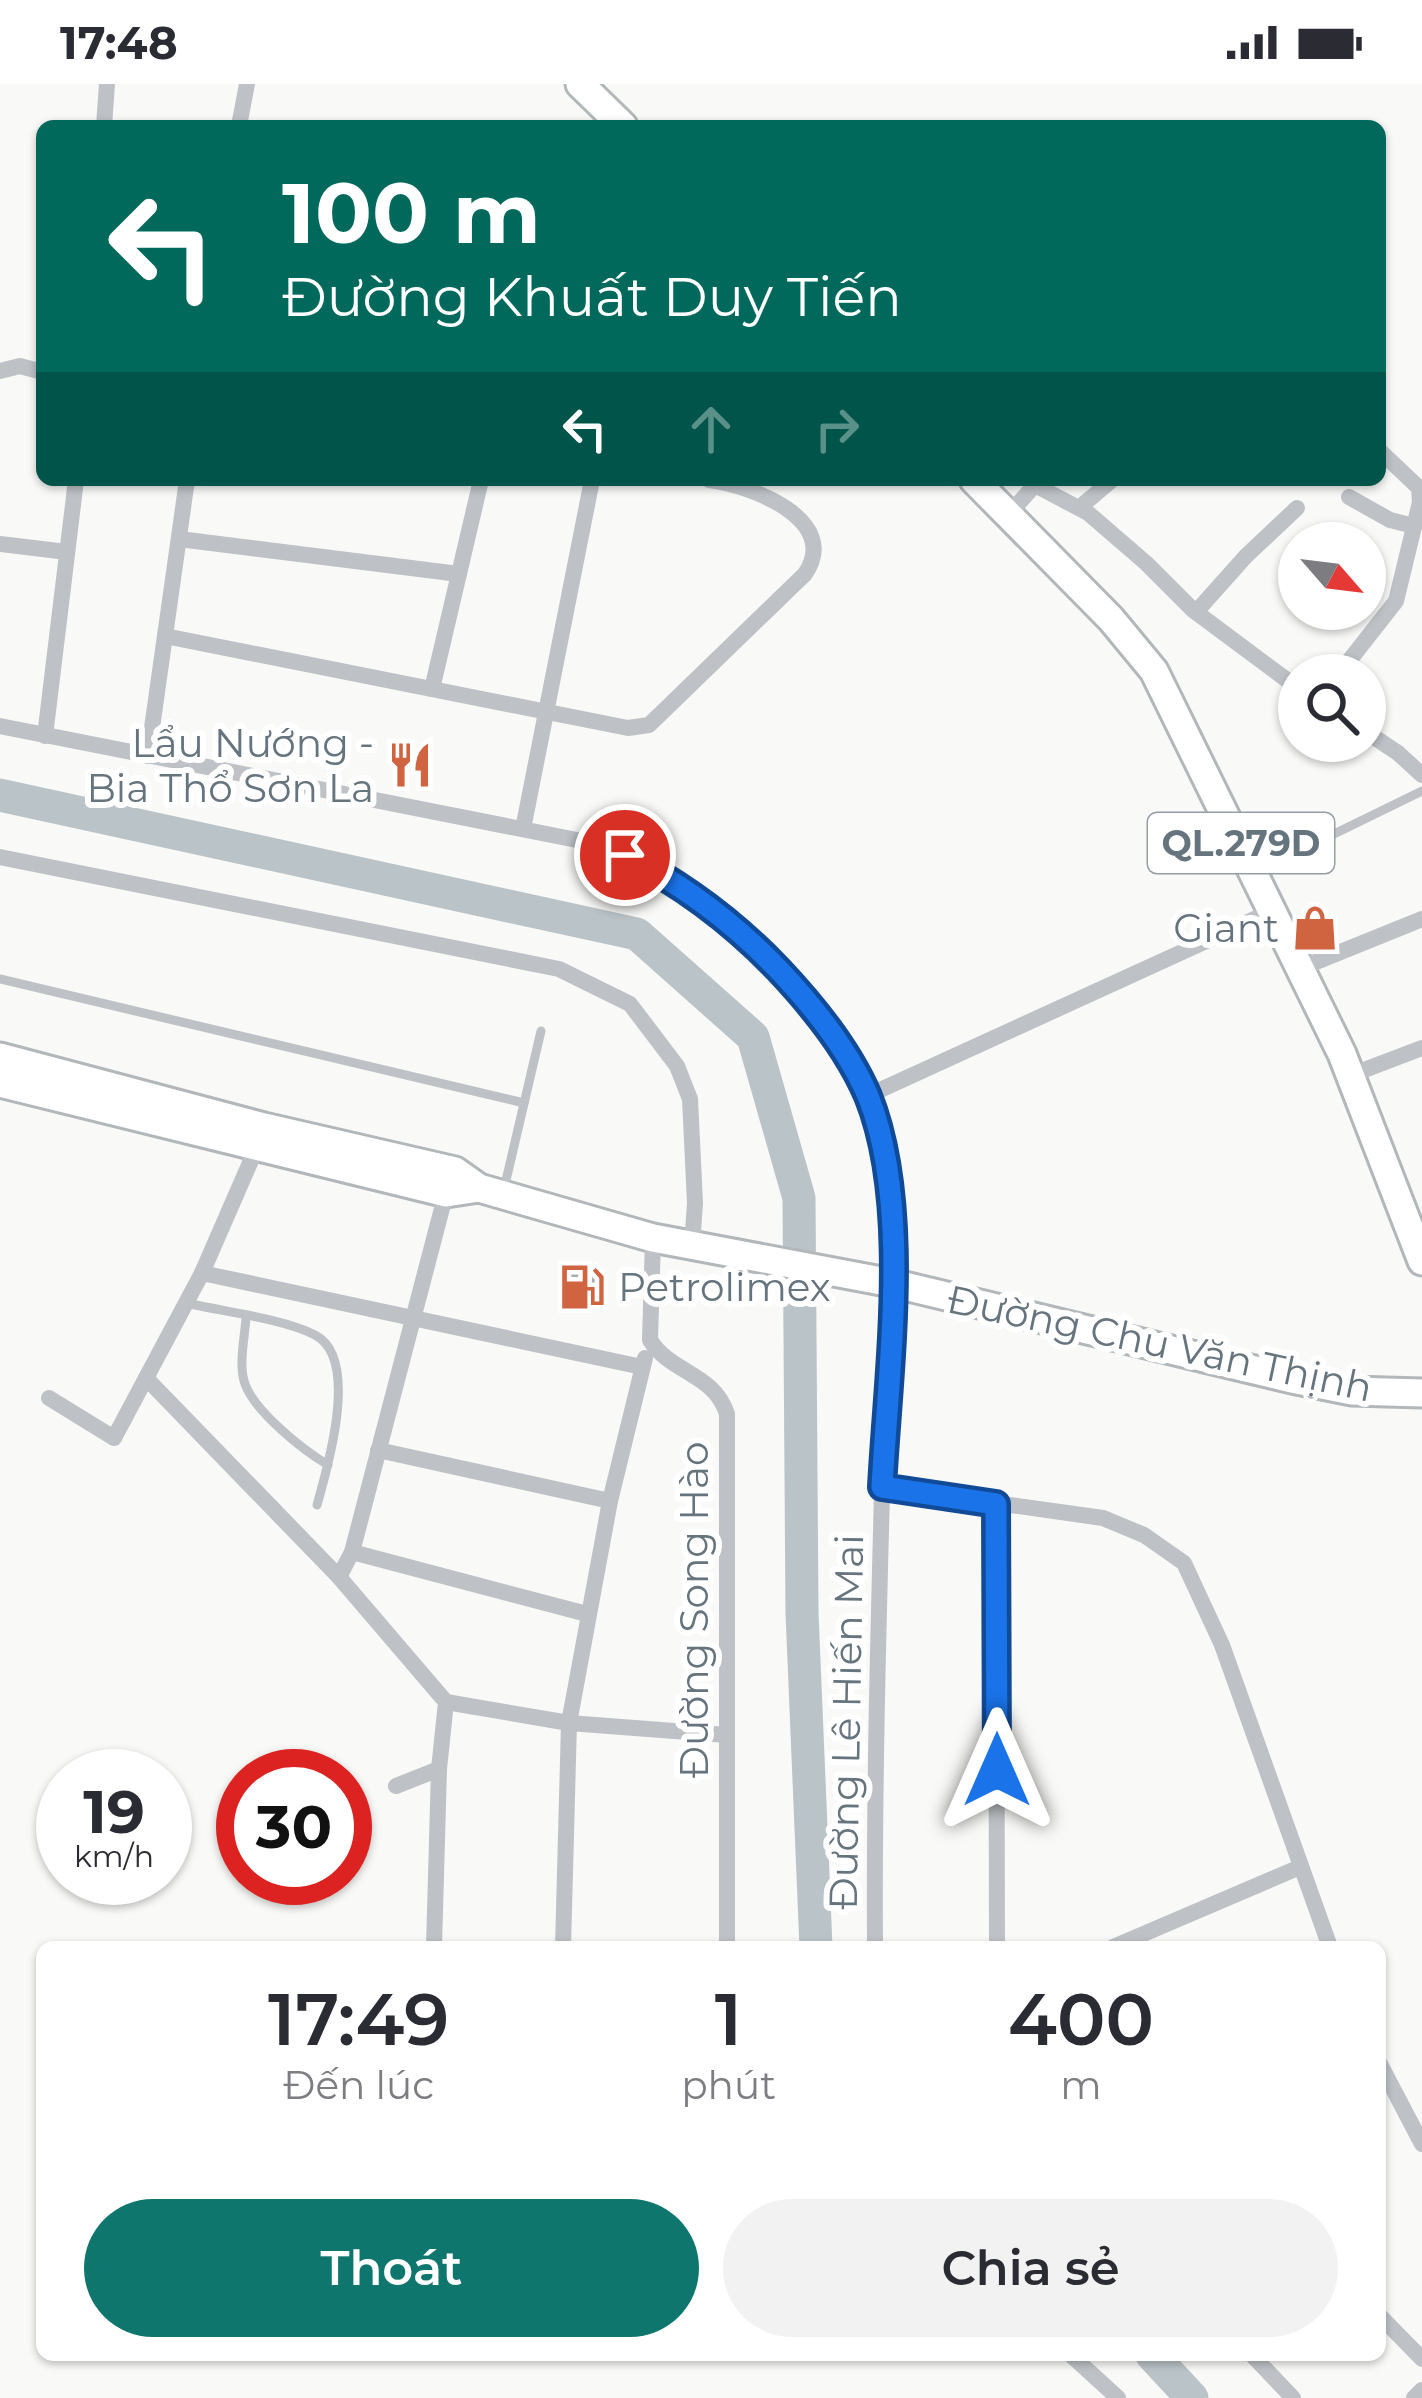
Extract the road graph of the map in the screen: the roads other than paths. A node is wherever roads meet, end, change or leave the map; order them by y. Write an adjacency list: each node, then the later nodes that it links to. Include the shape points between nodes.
1 (107, 84): 4 (street)
2 (248, 84): 5 (street)
3 (580, 84): 6 (main road)
4 (104, 120)
5 (239, 120)
6 (617, 120)
7 (0, 370): 8 (street)
8 (36, 370)
9 (1386, 457): 23 (street, via 1419,488)
10 (75, 486): 26 (street)
11 (186, 486): 24 (street)
12 (480, 486): 27 (street)
13 (591, 486): 33 (street)
14 (730, 486): 33 (street, via 803,522 816,548 806,574 649,725)
15 (980, 486): 22 (main road, QL.279D)
16 (1033, 486): 22 (street)
17 (1041, 486): 20 (street)
18 (1105, 486): 20 (street)
19 (1349, 497): 23 (street)
20 (1079, 507): 28 (street)
21 (1297, 508): 28 (street)
22 (1008, 515): 42 (main road, QL.279D, via 1154,671)
23 (1414, 526): 30 (street, via 1396,601)
24 (178, 539): 27 (street); 29 (street)
25 (0, 544): 26 (street)
26 (67, 551): 35 (street)
27 (459, 574): 32 (street)
28 (1196, 613): 31 (street)
29 (164, 636): 32 (street); 37 (street)
30 (1355, 654)
31 (1278, 674)
32 (432, 689): 33 (street)
33 (546, 712): 40 (street)
34 (0, 726): 35 (street, Đường Lê Hiến Mai)
35 (45, 736): 37 (street, Đường Lê Hiến Mai)
36 (1386, 744): 38 (street)
37 (148, 756): 40 (street, Đường Lê Hiến Mai)
38 (1422, 775)
39 (1422, 791): 42 (lane)
40 (523, 829): 52 (street, Đường Lê Hiến Mai, via 625,855 687,890 796,988)
41 (0, 857): 59 (street, via 559,969 631,1004 691,1099)
42 (1256, 872): 43 (main road, QL.279D)
43 (1274, 910): 45 (main road, QL.279D); 52 (street)
44 (1422, 919): 45 (street)
45 (1301, 968): 50 (main road, QL.279D)
46 (0, 979): 53 (lane)
47 (541, 1031): 53 (lane)
48 (1422, 1048): 50 (street)
49 (0, 1057): 55 (main road, Đường Chu Văn Thịnh, via 455,1171)
50 (1351, 1075): 57 (main road, QL.279D)
51 (0, 1083): 54 (main road, Đường Chu Văn Thịnh)
52 (868, 1096): 62 (street, Đường Lê Hiến Mai, via 887,1172)
53 (524, 1103): 55 (lane)
54 (256, 1149): 56 (main road, Đường Chu Văn Thịnh); 61 (street)
55 (491, 1192): 56 (main road, Đường Chu Văn Thịnh); 58 (main road, Đường Chu Văn Thịnh)
56 (446, 1193): 64 (street)
57 (1416, 1228): 60 (main road, QL.279D)
58 (652, 1238): 59 (main road, Đường Chu Văn Thịnh); 66 (street)
59 (692, 1246): 62 (main road, Đường Chu Văn Thịnh)
60 (1422, 1261)
61 (202, 1273): 63 (street); 64 (street)
62 (883, 1282): 69 (main road, Đường Chu Văn Thịnh, via 1292,1379); 73 (street, Đường Lê Hiến Mai)
63 (186, 1303): 65 (lane); 68 (street)
64 (411, 1315): 67 (street); 71 (street)
65 (246, 1316): 72 (lane, via 244,1382); 72 (lane, via 315,1334 329,1346 338,1365)
66 (650, 1340): 67 (street); 82 (street, Đường Song Hào, via 713,1388 727,1414)
67 (642, 1367): 74 (street)
68 (146, 1378): 70 (street, via 114,1438); 78 (street)
69 (1422, 1394)
70 (49, 1398)
71 (378, 1450): 74 (street); 77 (street)
72 (328, 1466): 75 (lane)
73 (882, 1487): 76 (street); 89 (street, Đường Lê Hiến Mai)
74 (610, 1501): 79 (street)
75 (317, 1504)
76 (996, 1504): 85 (street, via 1103,1518 1184,1563 1222,1645); 90 (street)
77 (352, 1552): 78 (street); 79 (street)
78 (339, 1577): 80 (street)
79 (587, 1614): 81 (street)
80 (446, 1702): 81 (street); 83 (street)
81 (569, 1723): 82 (street); 87 (street)
82 (727, 1735): 88 (street, Đường Song Hào)
83 (439, 1769): 84 (street); 86 (street)
84 (396, 1786)
85 (1300, 1867): 91 (street); 92 (street)
86 (434, 1941)
87 (563, 1941)
88 (728, 1941)
89 (875, 1941)
90 (997, 1941)
91 (1127, 1941)
92 (1328, 1941)
93 (1386, 2075): 94 (street)
94 (1422, 2144)
95 (1386, 2322): 96 (street)
96 (1422, 2360)
97 (1078, 2361): 100 (street)
98 (1258, 2361): 101 (street)
99 (1422, 2390): 102 (street)
100 (1118, 2398)
101 (1293, 2398)
102 (1414, 2398)

